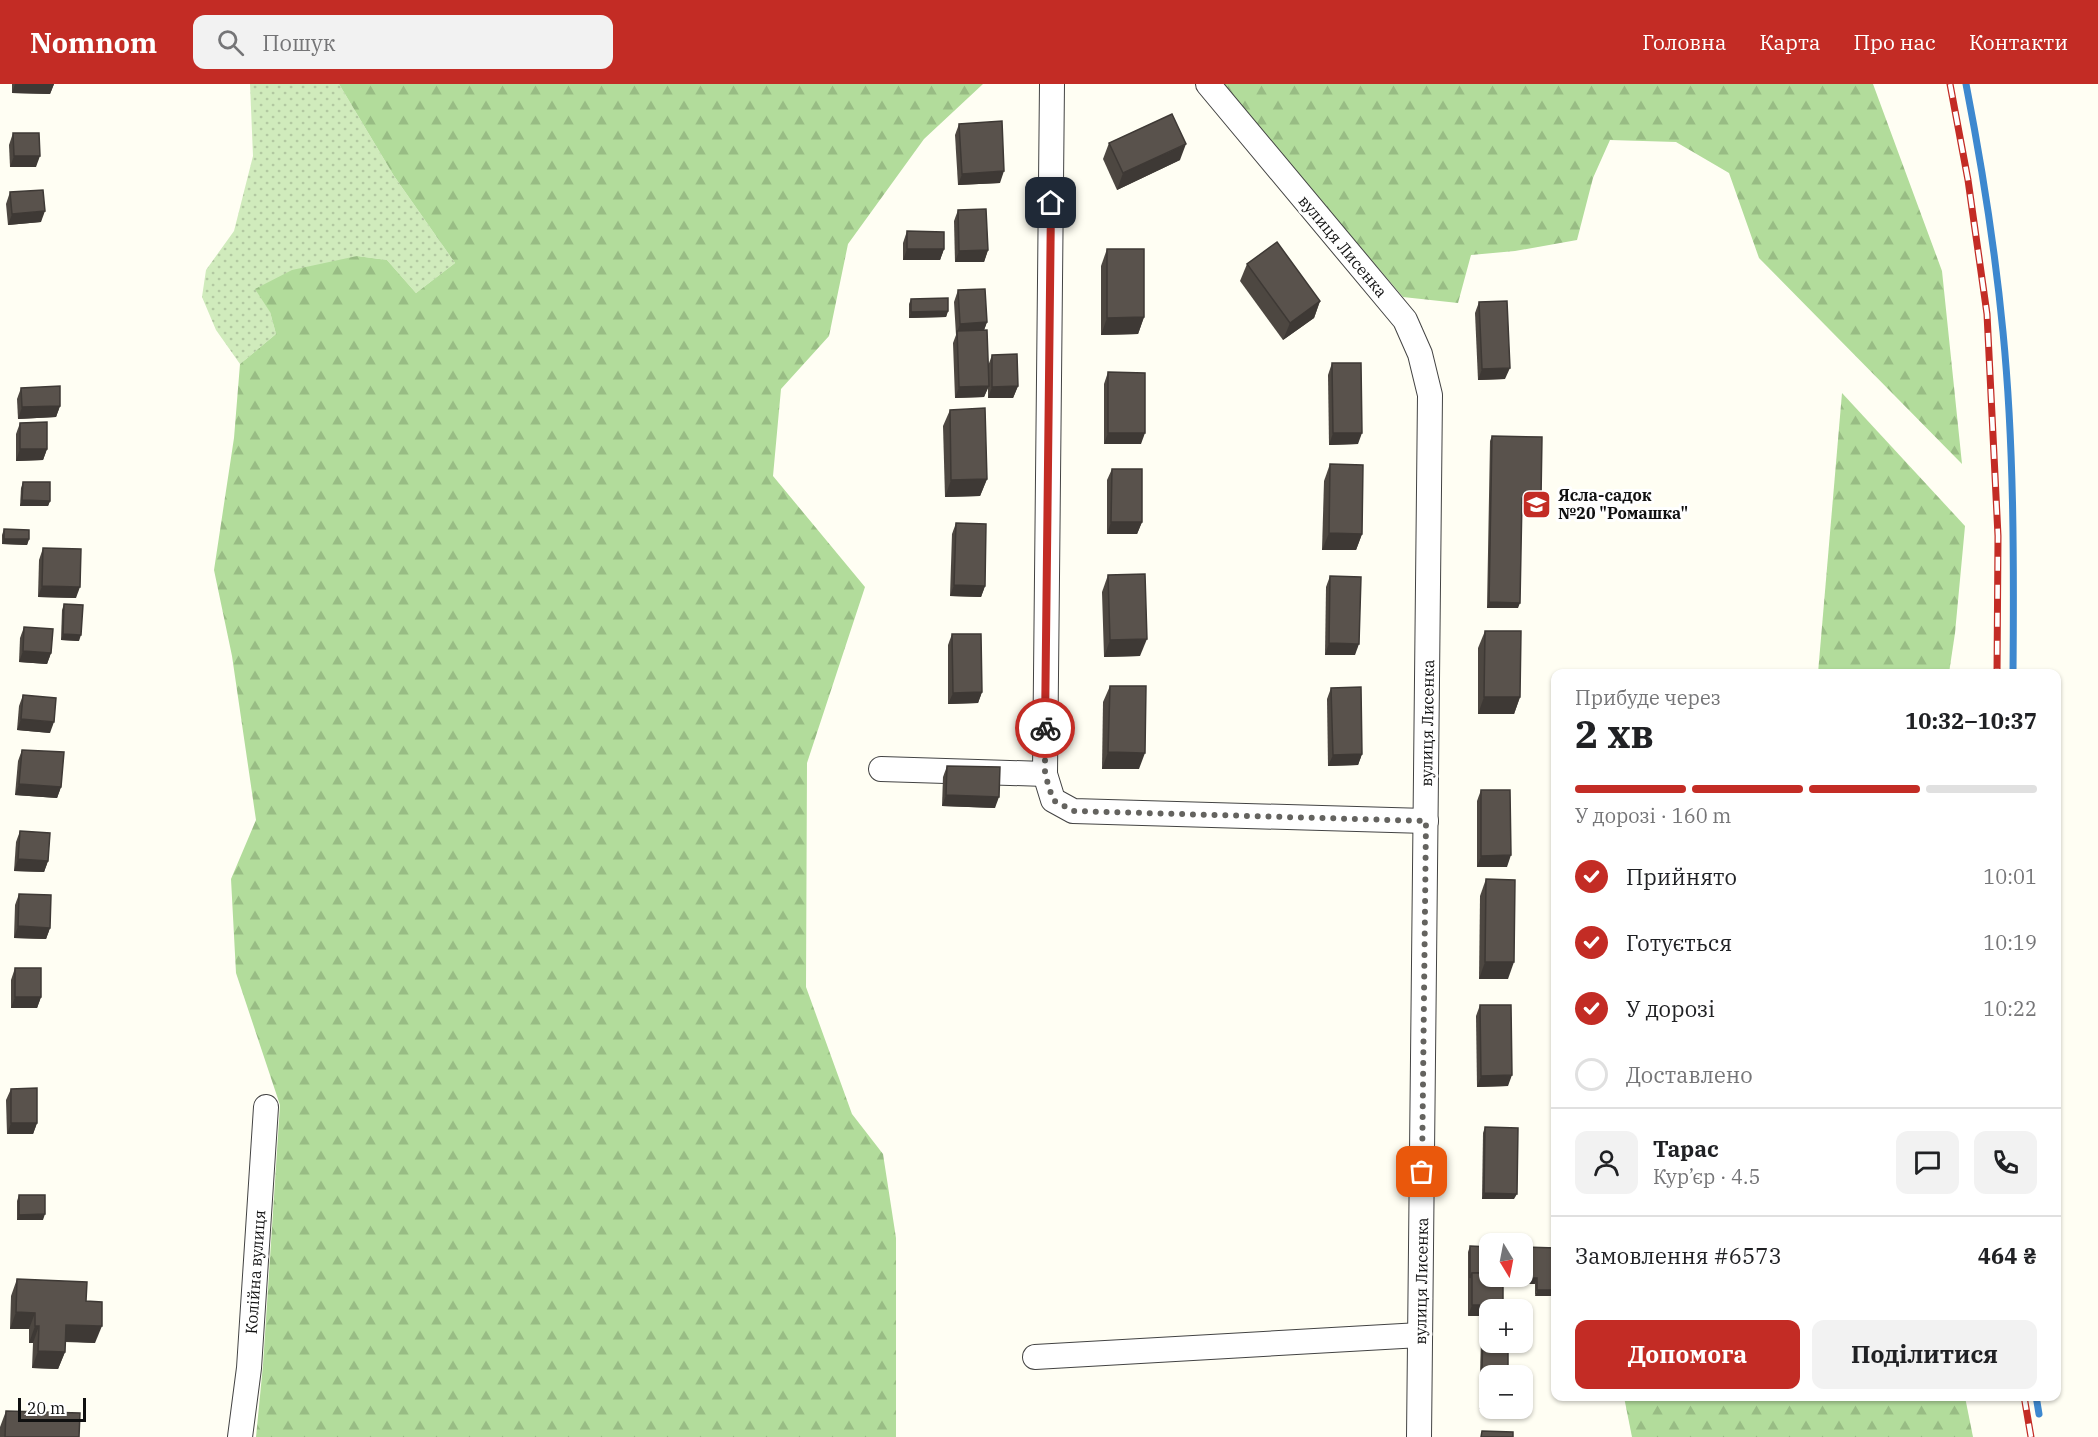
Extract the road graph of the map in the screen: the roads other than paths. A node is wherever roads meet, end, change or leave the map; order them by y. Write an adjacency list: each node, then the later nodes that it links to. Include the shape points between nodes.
1 (1052, 84): 4 (street)
2 (1208, 84): 5 (street, вулиця Лисенка, via 1405,320 1420,354 1430,395)
3 (881, 769): 4 (street)
4 (1045, 774): 5 (street, via 1053,800 1073,811)
5 (1426, 821): 7 (street, вулиця Лисенка)
6 (266, 1107): 9 (street, Колійна вулиця, via 249,1368)
7 (1420, 1335): 8 (street); 10 (street, вулиця Лисенка)
8 (1035, 1357)
9 (240, 1437)
10 (1419, 1437)

